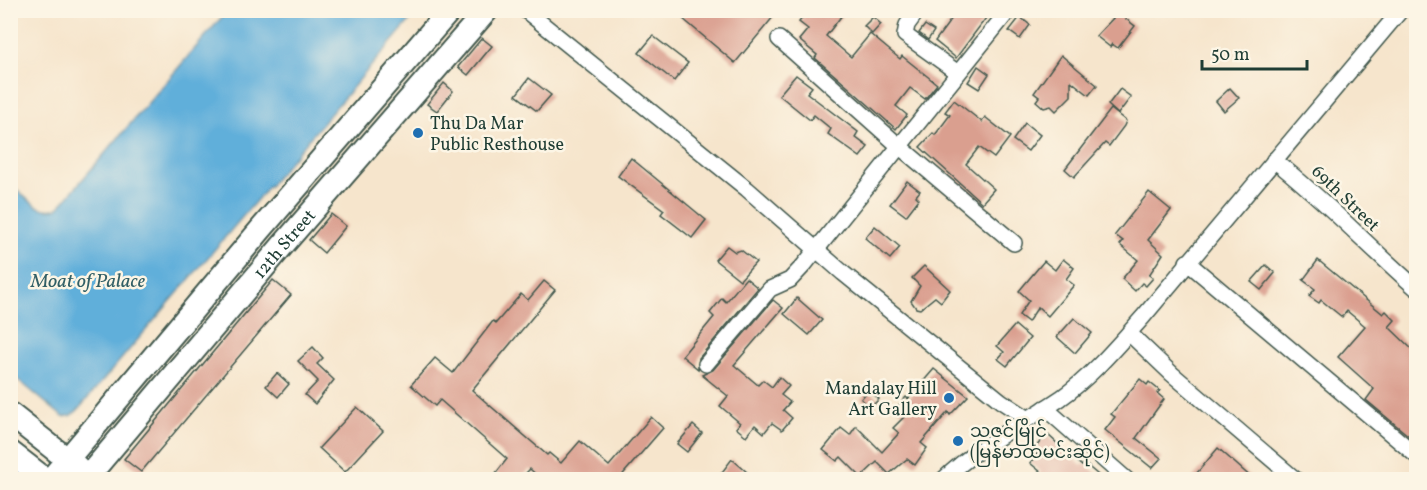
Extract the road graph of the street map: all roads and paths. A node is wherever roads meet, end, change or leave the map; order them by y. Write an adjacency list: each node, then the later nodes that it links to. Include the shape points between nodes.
1 (450, 10): 22 (main road, 12th Street)
2 (487, 10): 23 (main road, 12th Street)
3 (525, 10): 12 (street)
4 (918, 10): 8 (street, via 905,35)
5 (1009, 10): 8 (street)
6 (1401, 10): 10 (street)
7 (779, 39): 9 (street)
8 (958, 73): 9 (street)
9 (899, 146): 11 (street); 12 (street)
10 (1274, 160): 13 (street); 14 (street, 69th Street, via 1324,200 1374,252)
11 (1014, 243)
12 (817, 249): 16 (street, via 790,280 770,289); 19 (street)
13 (1187, 262): 15 (street); 21 (street)
14 (1416, 288)
15 (1129, 333): 17 (street, via 1077,385); 27 (street)
16 (706, 364)
17 (1045, 408): 19 (street); 26 (street)
18 (10, 414): 22 (main road)
19 (1027, 418): 25 (street)
20 (10, 452): 24 (main road)
21 (1416, 455)
22 (66, 458): 23 (main road); 24 (main road, 12th Street)
23 (87, 477)
24 (48, 480)
25 (943, 480)
26 (1127, 480)
27 (1296, 480)

